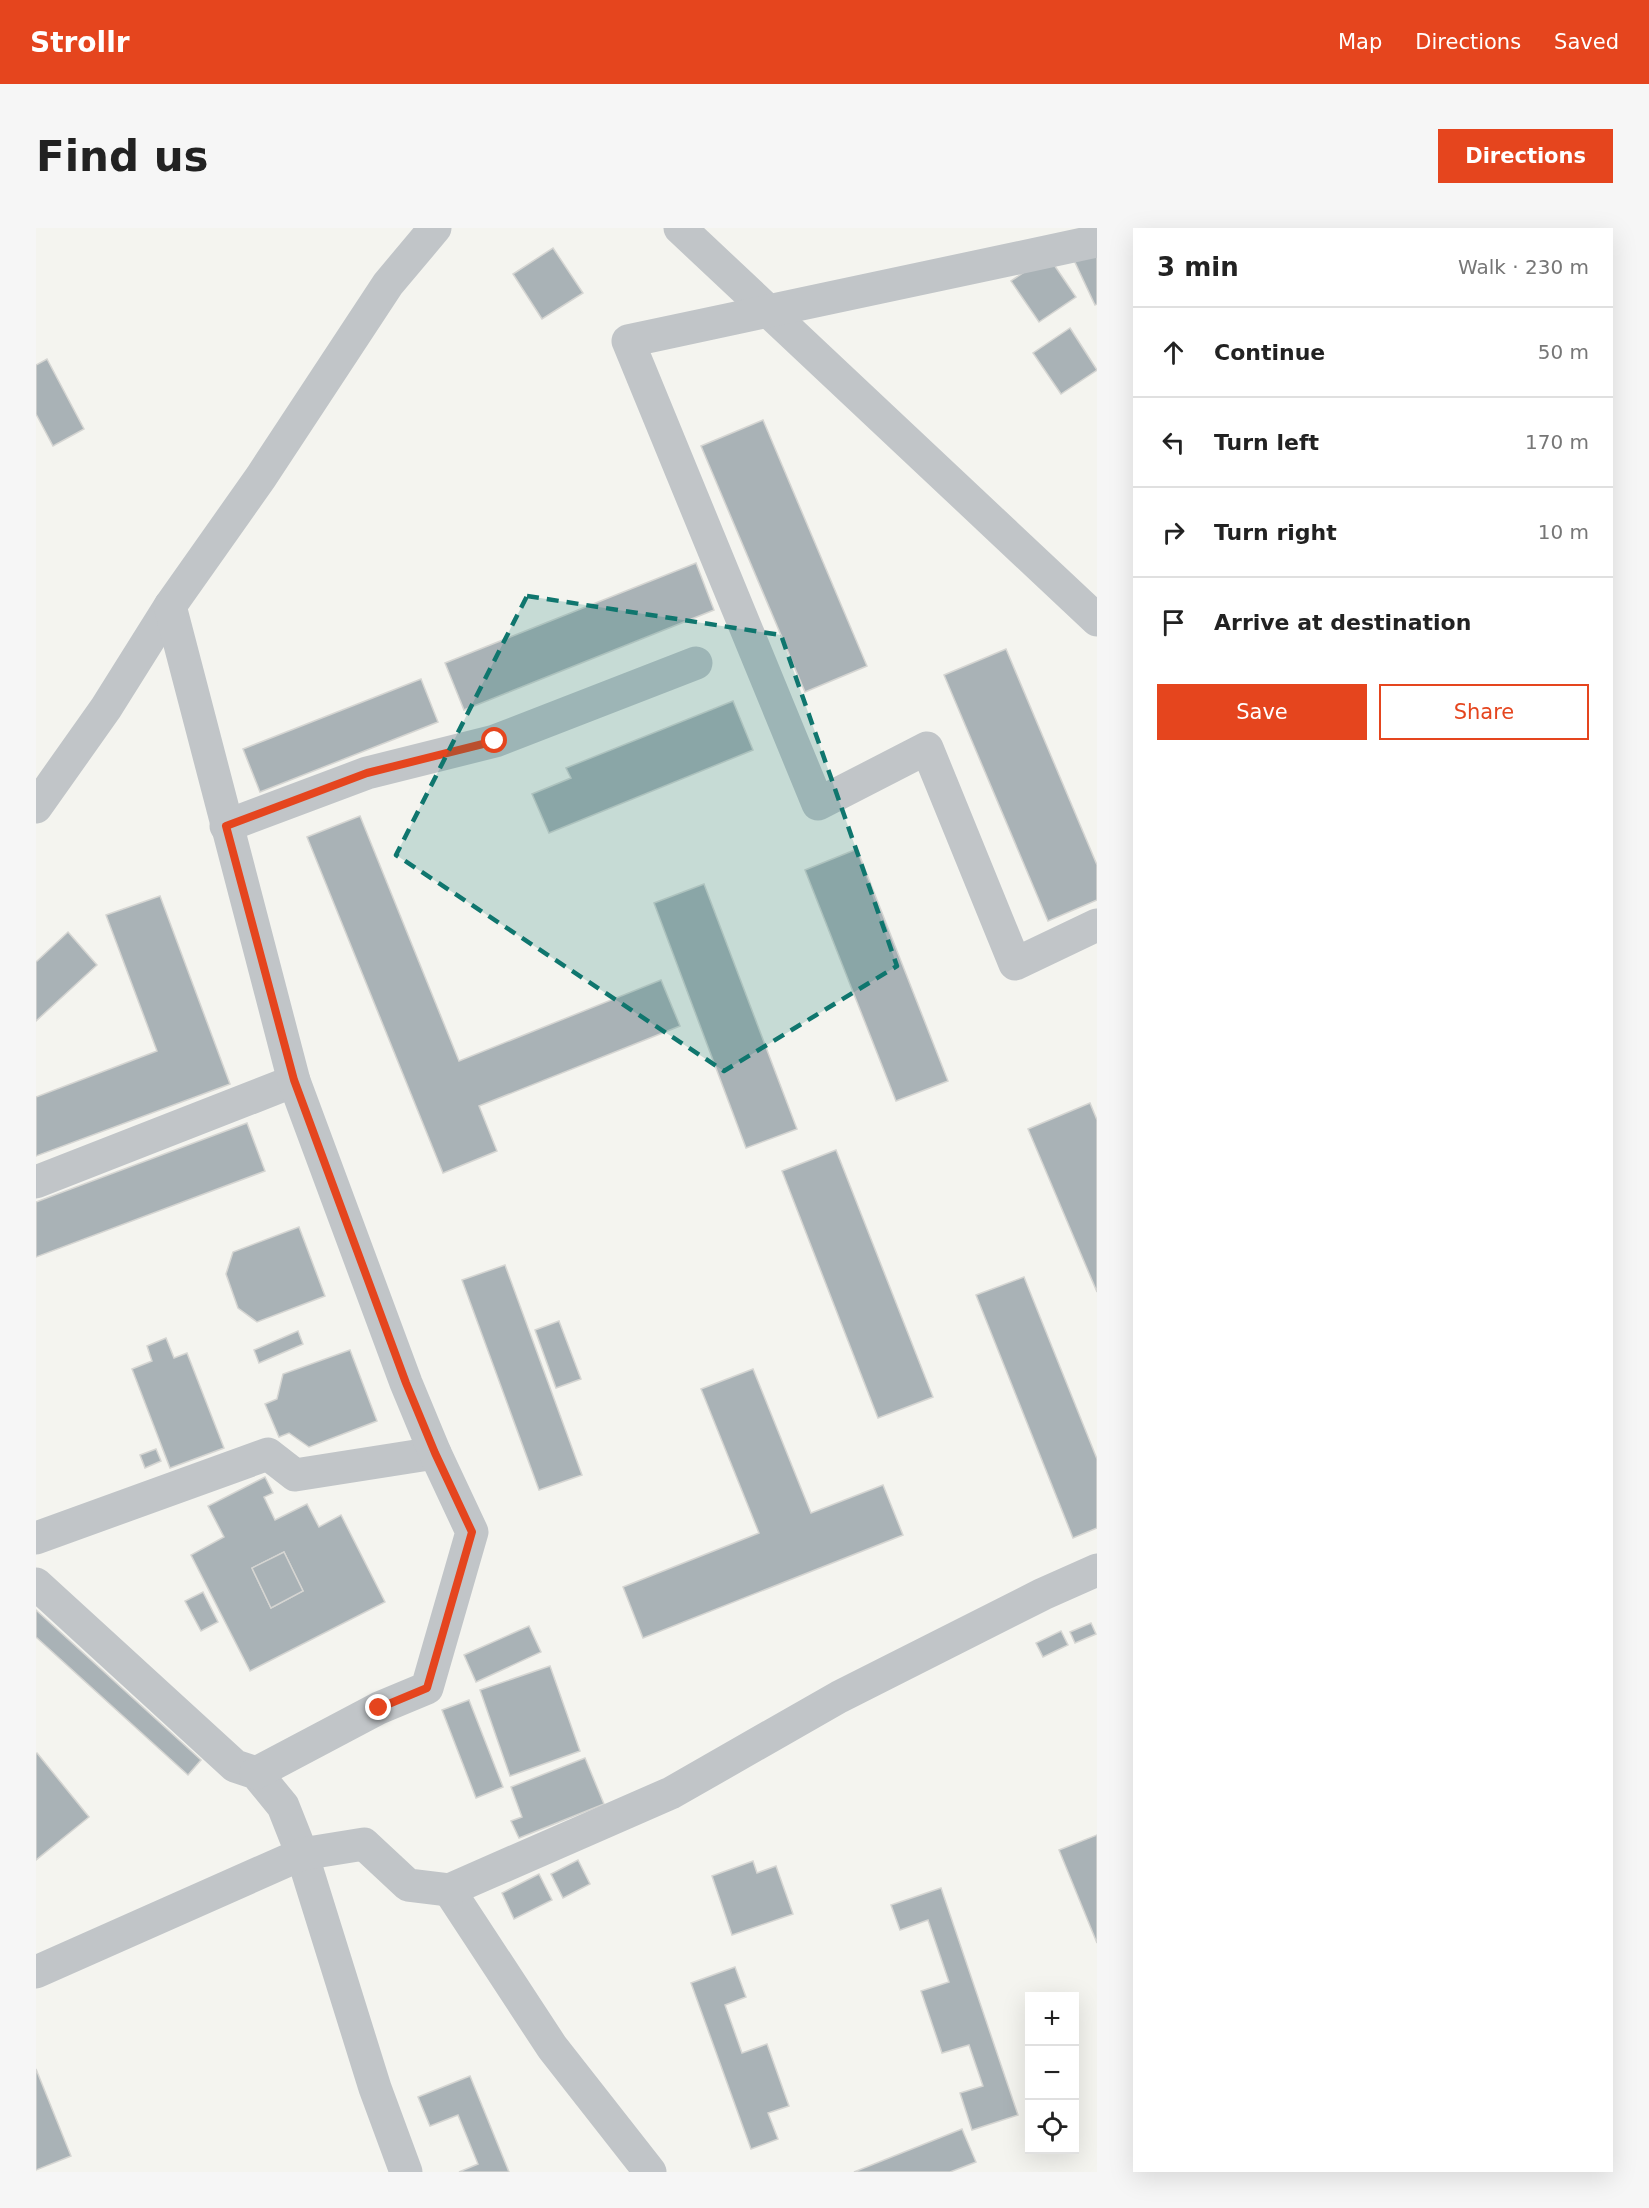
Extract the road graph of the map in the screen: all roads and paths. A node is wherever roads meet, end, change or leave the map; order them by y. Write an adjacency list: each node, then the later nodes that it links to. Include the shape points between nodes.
1 (435, 228): 5 (street, via 388,284 261,477)
2 (680, 228): 4 (street)
3 (1097, 241): 4 (street)
4 (769, 312): 6 (street); 10 (street, via 628,341 818,804 927,748 1015,964)
5 (170, 606): 8 (street, via 106,708); 9 (street)
6 (1097, 620)
7 (696, 663): 9 (street, via 495,741 367,773)
8 (36, 807)
9 (226, 826): 11 (street)
10 (1097, 925)
11 (294, 1080): 12 (street); 13 (street)
12 (36, 1182)
13 (435, 1453): 14 (street, via 295,1475 268,1454); 17 (street, via 472,1532 427,1688 379,1708)
14 (36, 1538)
15 (1097, 1570): 19 (street, via 839,1697 671,1793)
16 (36, 1584): 17 (street, via 235,1766)
17 (256, 1773): 18 (street, via 283,1806)
18 (302, 1854): 19 (street, via 364,1844 408,1885); 20 (street); 21 (street, via 375,2088)
19 (449, 1890): 22 (street, via 552,2046)
20 (36, 1972)
21 (406, 2172)
22 (650, 2172)

